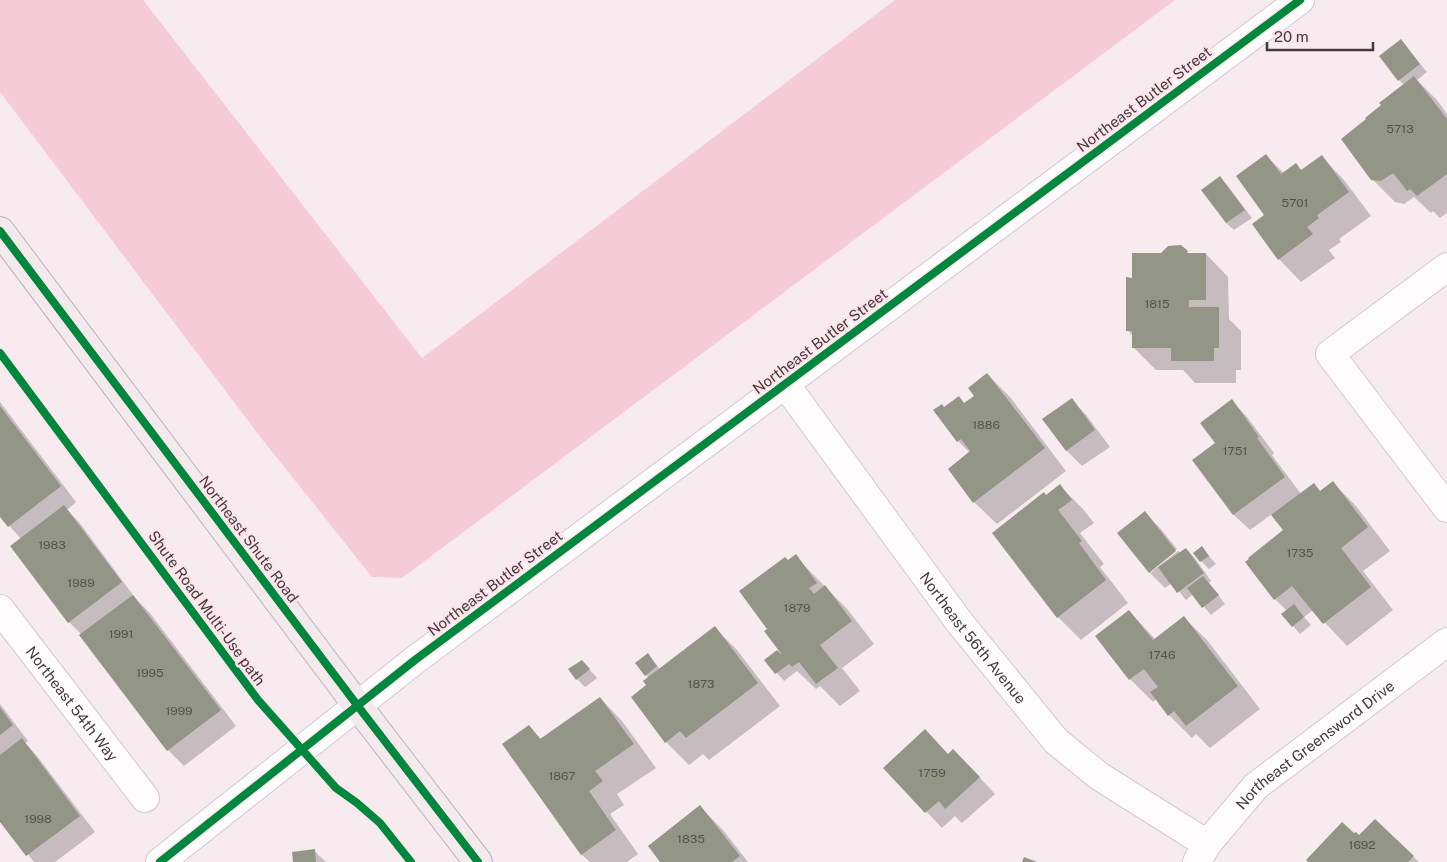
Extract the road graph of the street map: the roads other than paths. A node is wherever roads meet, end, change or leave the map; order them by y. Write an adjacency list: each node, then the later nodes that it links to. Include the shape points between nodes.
1 (1300, 0): 4 (street, Northeast Butler Street)
2 (0, 231): 8 (main road, Northeast Shute Road)
3 (1447, 267): 5 (street, via 1330,354)
4 (786, 384): 8 (street, Northeast Butler Street); 10 (street, Northeast 56th Avenue, via 960,623 1056,741)
5 (1447, 508)
6 (0, 609): 9 (street, Northeast 54th Way)
7 (1447, 642): 10 (street, Northeast Greensword Drive, via 1256,786)
8 (357, 705): 11 (street, Northeast Butler Street); 12 (main road, Northeast Shute Road)
9 (145, 798)
10 (1202, 853)
11 (160, 862)
12 (478, 862)

